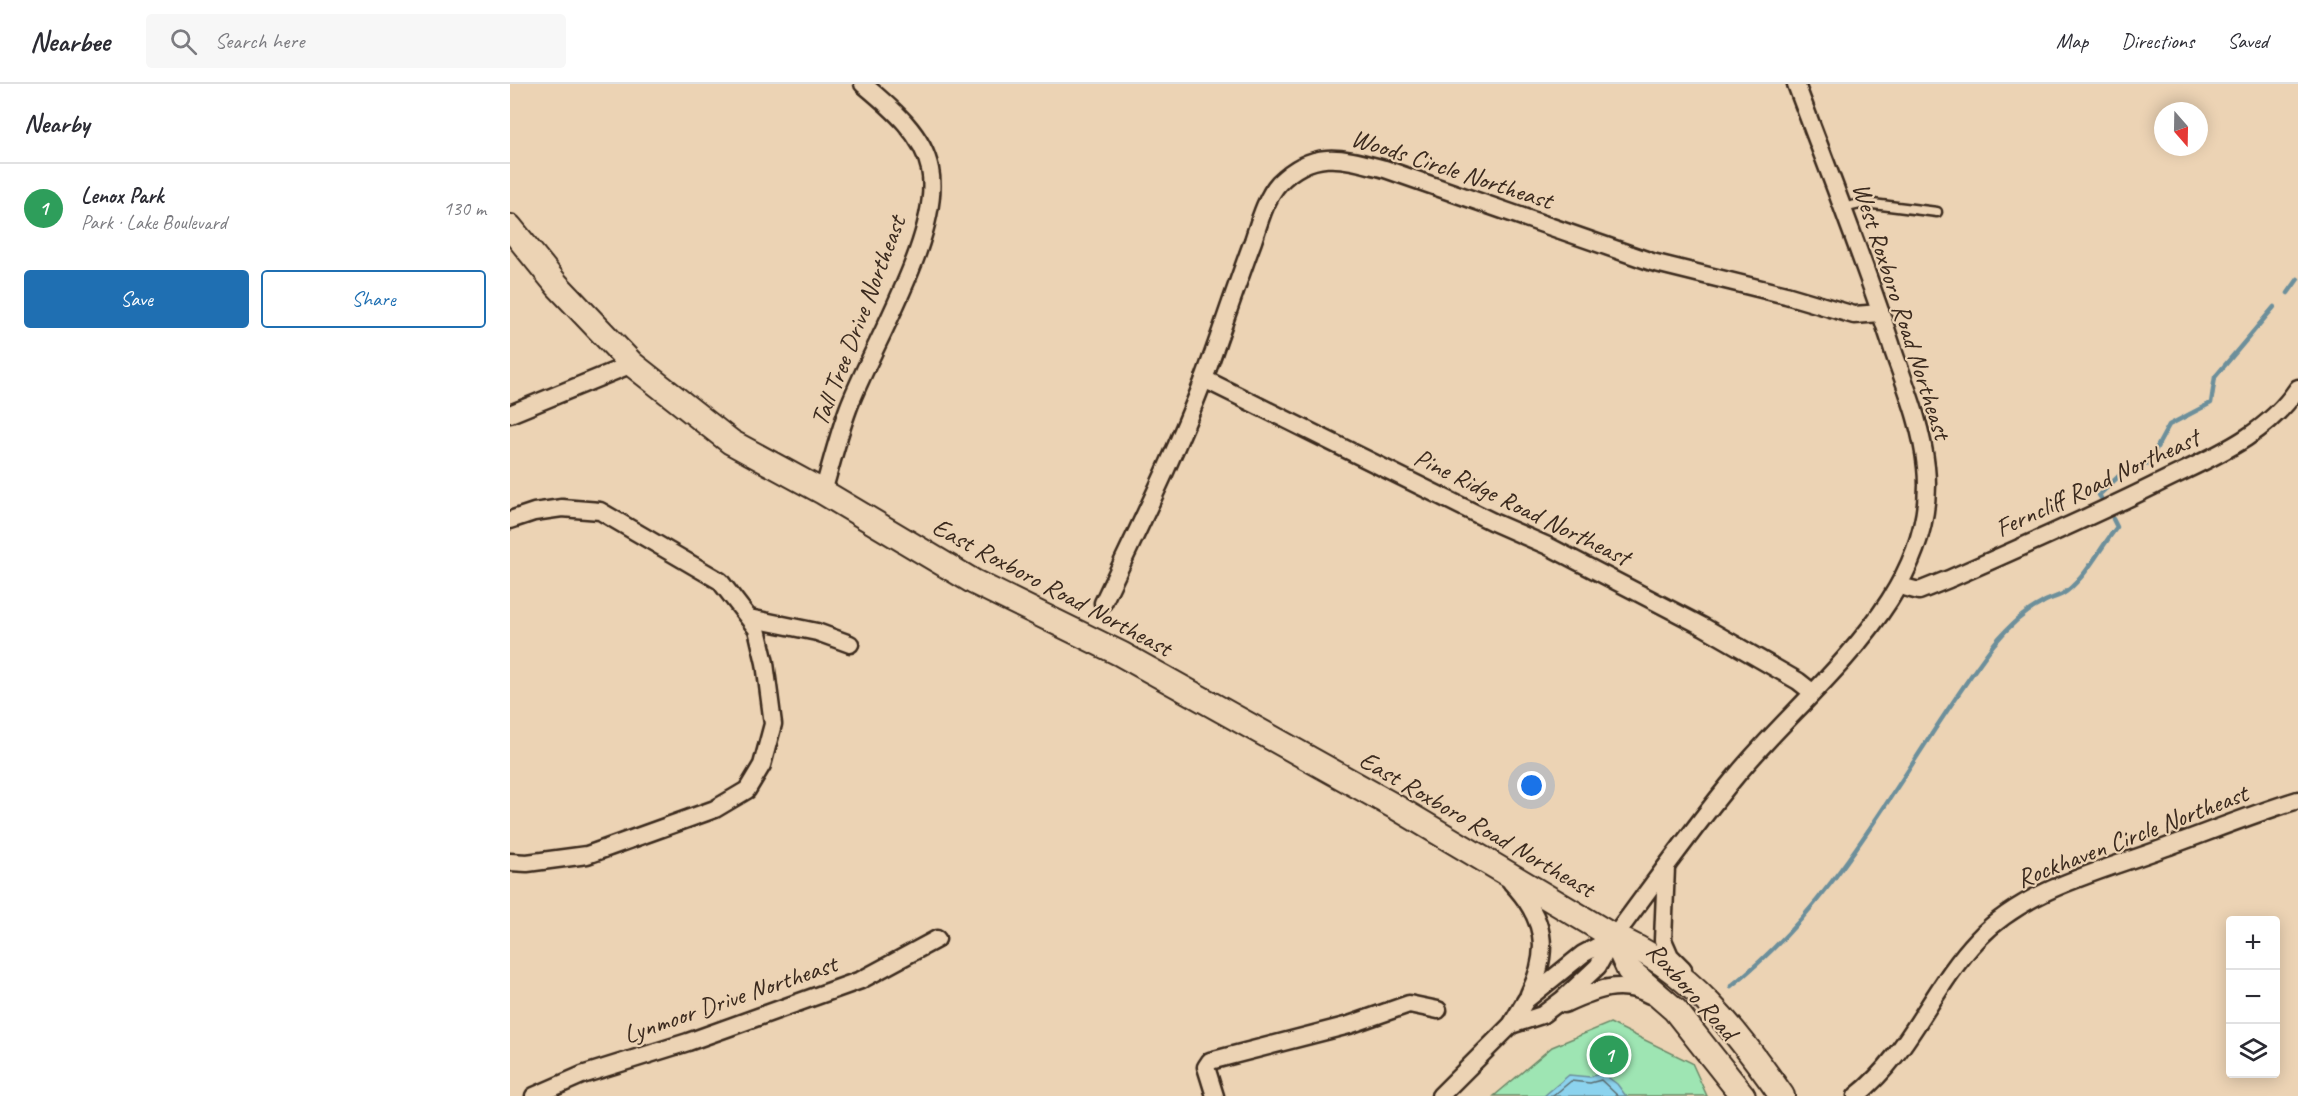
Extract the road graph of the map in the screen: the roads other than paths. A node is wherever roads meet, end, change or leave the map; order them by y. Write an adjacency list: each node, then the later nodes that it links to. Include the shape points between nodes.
1 (863, 84): 11 (street, Tall Tree Drive Northeast, via 893,110 919,143 930,168 932,194 921,241 848,409)
2 (1796, 84): 3 (street, West Roxboro Road Northeast)
3 (1842, 208): 4 (lane, via 1865,203); 6 (street, West Roxboro Road Northeast)
4 (1937, 212)
5 (510, 227): 7 (main road, East Roxboro Road Northeast, via 557,285)
6 (1881, 313): 8 (street, Woods Circle Northeast, via 1854,315 1652,262 1384,169 1343,158 1319,158 1278,185 1263,214); 13 (street, West Roxboro Road Northeast, via 1919,428 1926,468 1922,525)
7 (632, 364): 10 (street); 11 (main road, East Roxboro Road Northeast, via 731,442)
8 (1204, 379): 14 (street, Woods Circle Northeast); 17 (street, Pine Ridge Road Northeast, via 1548,546 1704,627)
9 (2298, 388): 13 (street, Ferncliff Road Northeast, via 2271,420 2216,457 1949,579 1919,591)
10 (510, 414)
11 (823, 492): 21 (main road, East Roxboro Road Northeast, via 974,582 1121,654 1395,806)
12 (510, 520): 15 (street, via 562,508 600,511 720,581)
13 (1900, 586): 17 (street, West Roxboro Road Northeast)
14 (1103, 603)
15 (749, 618): 16 (street, via 817,632); 19 (street, via 757,628 765,663 773,724 762,765 747,790 715,809 587,855)
16 (850, 644)
17 (1812, 692): 20 (street, West Roxboro Road Northeast, via 1737,775)
18 (2298, 800): 35 (street, Rockhaven Circle Northeast, via 2065,884 2016,908 1979,938 1954,967 1896,1056)
19 (510, 862)
20 (1666, 867): 22 (street, West Roxboro Road Northeast); 24 (street, via 1663,940)
21 (1500, 870): 22 (main road, East Roxboro Road Northeast); 25 (street, via 1534,913 1544,946)
22 (1614, 938): 24 (main road, Roxboro Road, via 1641,948); 25 (street, via 1583,954); 27 (main road, Roxboro Road, via 1629,970); 28 (street, West Roxboro Road Northeast, via 1598,966)
23 (938, 939): 30 (street, Lynmoor Drive Northeast, via 861,980 582,1075)
24 (1696, 990): 34 (main road, Roxboro Road)
25 (1526, 999): 29 (street)
26 (1437, 1010): 31 (street, via 1409,1004 1349,1025 1210,1061 1206,1067)
27 (1676, 1010): 28 (street, via 1636,987 1612,986); 33 (main road, Roxboro Road)
28 (1542, 1015): 29 (street)
29 (1511, 1025): 32 (street)
30 (534, 1096)
31 (1215, 1096)
32 (1440, 1096)
33 (1743, 1096)
34 (1782, 1096)
35 (1856, 1096)

